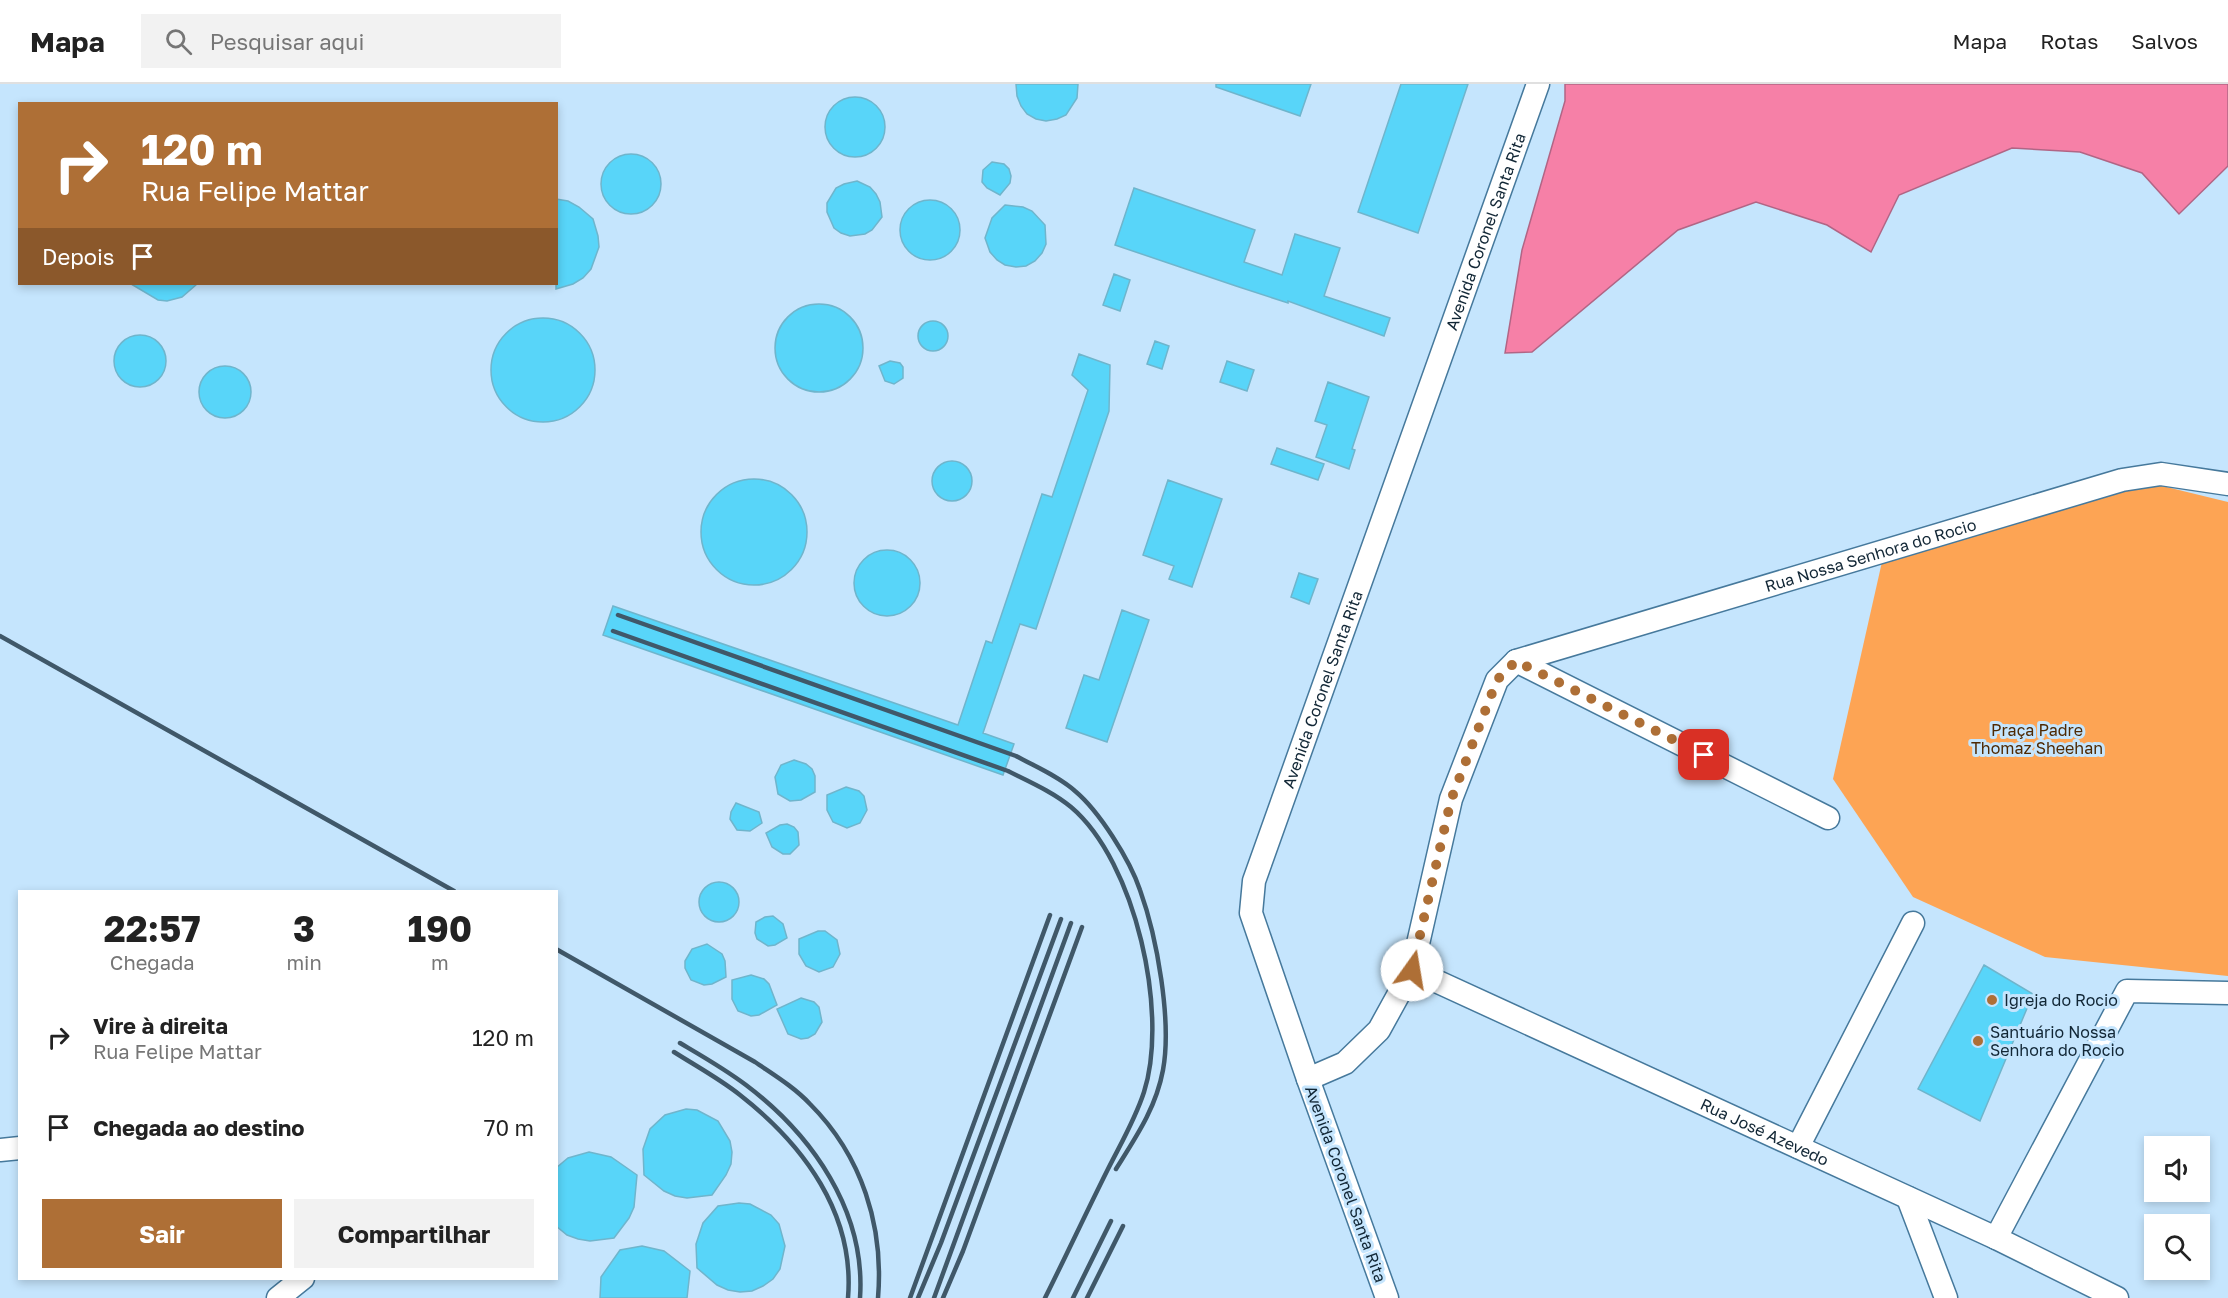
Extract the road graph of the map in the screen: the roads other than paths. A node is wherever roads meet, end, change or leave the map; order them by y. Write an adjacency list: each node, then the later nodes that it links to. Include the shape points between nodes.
1 (1538, 84): 8 (street, Avenida Coronel Santa Rita, via 1254,881 1251,913)
2 (2228, 483): 3 (street, Rua Nossa Senhora do Rocio, via 2161,474 2122,480)
3 (1516, 661): 4 (street); 6 (street, via 1497,680 1451,800)
4 (1828, 818)
5 (1913, 923): 9 (street)
6 (1412, 970): 8 (street, via 1379,1030 1345,1063); 9 (street, Rua José Azevedo)
7 (2228, 993): 13 (street, via 2127,991)
8 (1308, 1079): 16 (street, Avenida Coronel Santa Rita)
9 (1798, 1147): 12 (street, Rua José Azevedo)
10 (18, 1148): 11 (street)
11 (0, 1150)
12 (1908, 1198): 13 (street, Rua José Azevedo); 17 (street)
13 (1996, 1238): 18 (street, Rua José Azevedo)
14 (300, 1280): 15 (street)
15 (278, 1298)
16 (1387, 1298)
17 (1946, 1298)
18 (2117, 1298)

